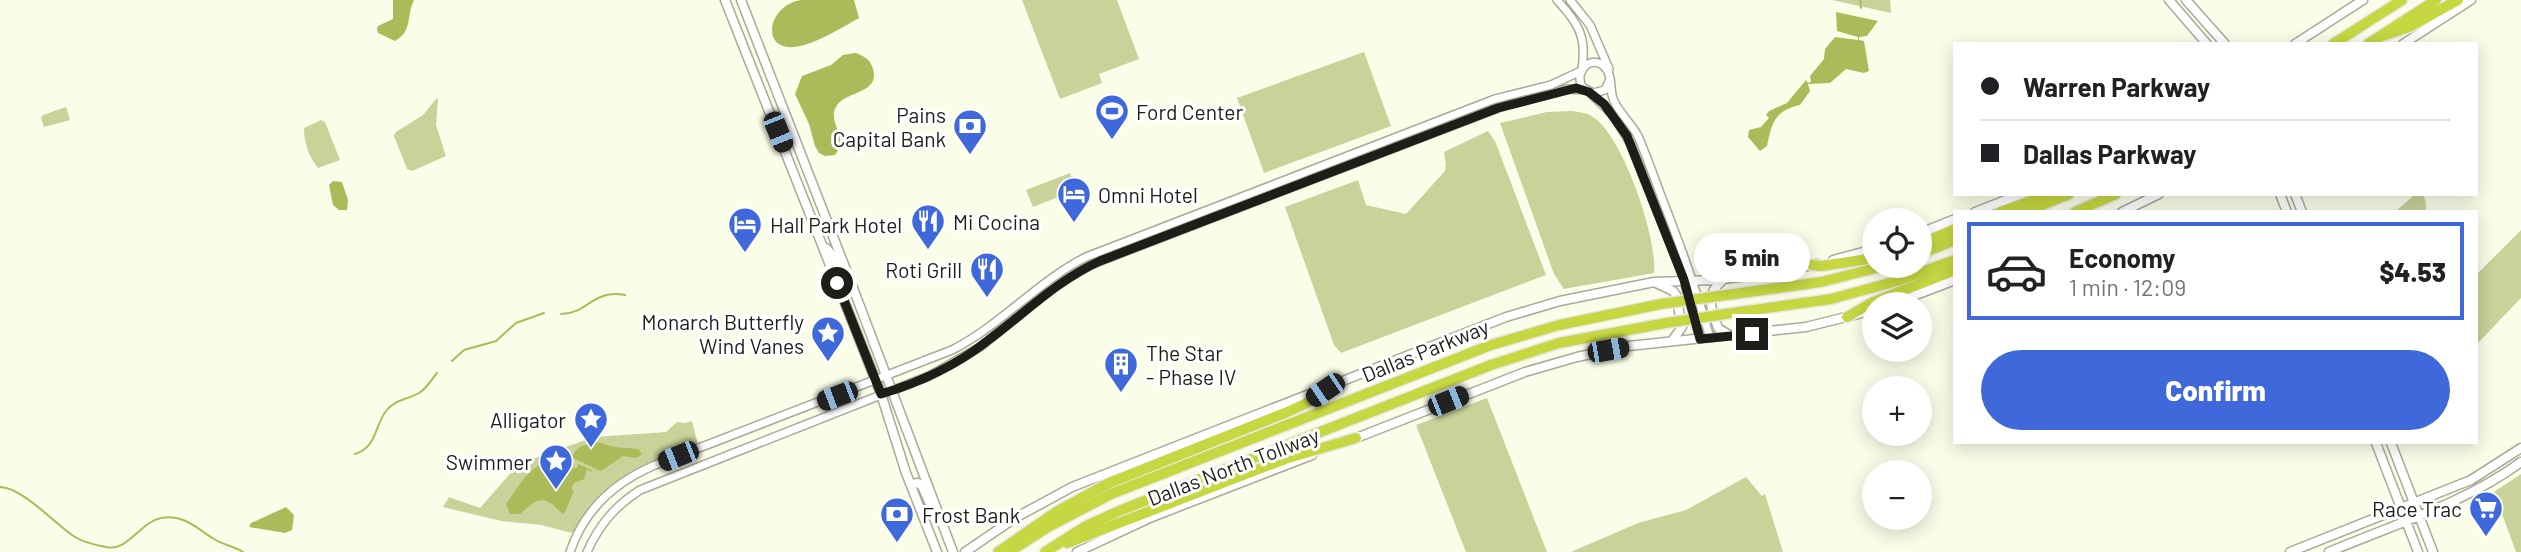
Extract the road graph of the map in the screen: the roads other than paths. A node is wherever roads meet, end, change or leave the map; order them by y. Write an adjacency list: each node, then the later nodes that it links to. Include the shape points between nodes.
1 (725, 0): 49 (main road)
2 (741, 0): 60 (main road)
3 (1557, 0): 21 (street, via 1578,24 1583,43)
4 (1570, 0): 22 (street, via 1603,50)
5 (2169, 0): 15 (main road)
6 (2186, 0): 16 (main road)
7 (2363, 0): 17 (main road)
8 (2390, 0): 13 (highway)
9 (2402, 0): 13 (highway)
10 (2436, 0): 14 (highway)
11 (2458, 0): 14 (highway, via 2410,27)
12 (2471, 0): 20 (main road)
13 (2347, 35): 18 (highway)
14 (2379, 37): 19 (highway)
15 (2205, 42)
16 (2223, 42)
17 (2300, 42)
18 (2336, 42)
19 (2371, 42)
20 (2406, 42)
21 (1581, 70): 22 (street, via 1599,64); 23 (street, via 1580,83); 24 (street, via 1551,85)
22 (1610, 77): 23 (street, via 1603,91); 28 (street, via 1613,100 1635,132)
23 (1587, 91): 25 (street, via 1567,89); 29 (street, via 1621,125)
24 (1508, 95): 25 (street); 26 (street)
25 (1511, 104): 27 (street)
26 (1416, 129): 27 (street); 45 (street)
27 (1419, 137): 47 (street)
28 (1655, 180): 29 (street); 62 (street)
29 (1646, 183): 61 (street)
30 (2016, 196): 36 (main road)
31 (2044, 196): 37 (highway)
32 (2064, 196): 38 (highway)
33 (2114, 196): 39 (highway)
34 (2116, 196): 40 (highway)
35 (2154, 196): 41 (main road)
36 (1980, 210)
37 (2006, 210)
38 (2030, 210)
39 (2080, 210)
40 (2094, 210)
41 (2126, 210)
42 (1953, 220): 43 (main road)
43 (1932, 228)
44 (1953, 230): 46 (highway)
45 (1148, 232): 47 (street); 50 (street)
46 (1932, 239)
47 (1151, 241): 56 (street)
48 (1953, 241): 51 (highway)
49 (822, 243): 60 (main road, via 842,279); 75 (main road)
50 (1107, 248): 56 (street); 68 (street, via 1057,274)
51 (1932, 249)
52 (1862, 252): 55 (main road, Dallas Parkway)
53 (1862, 260): 55 (highway)
54 (1953, 261): 92 (highway, Dallas North Tollway, bridge, via 1831,299 1559,343 1491,365 1119,511)
55 (1812, 265): 59 (main road, Dallas Parkway)
56 (1089, 266): 70 (street, via 1054,287)
57 (1953, 271): 67 (highway)
58 (1862, 272): 99 (highway, Dallas North Tollway, bridge, via 1821,282 1661,304 1491,345 1111,494)
59 (1725, 278): 62 (main road, Dallas Parkway); 69 (main road, via 1710,294 1718,328)
60 (850, 279): 74 (main road)
61 (1684, 280): 62 (main road, Dallas Parkway); 64 (main road, Dallas Parkway); 72 (street)
62 (1694, 280): 71 (street)
63 (1953, 281): 65 (main road)
64 (1654, 282): 73 (main road, via 1676,295 1682,327); 76 (main road, Dallas Parkway, via 1506,317)
65 (1924, 292)
66 (1862, 313): 67 (main road)
67 (1847, 317): 69 (main road)
68 (985, 330): 70 (street); 74 (street, via 952,350)
69 (1731, 336): 71 (main road)
70 (991, 338): 77 (street, via 944,368)
71 (1710, 338): 72 (main road)
72 (1700, 339): 73 (main road)
73 (1672, 341): 79 (main road, via 1608,350 1525,372)
74 (887, 376): 75 (street); 77 (main road)
75 (875, 380): 78 (main road); 82 (street)
76 (1325, 390): 93 (main road, Dallas Parkway, via 1072,487); 98 (highway, via 1285,413 1110,483 1056,512)
77 (892, 391): 78 (street); 91 (main road)
78 (881, 394): 84 (street); 86 (main road)
79 (1356, 438): 92 (highway, via 1284,459); 100 (main road, via 1152,517)
80 (2376, 444): 88 (main road)
81 (2391, 444): 87 (main road)
82 (705, 446): 84 (street); 94 (street, via 618,485 590,513)
83 (2521, 448): 87 (main road, via 2471,480)
84 (711, 461): 95 (street, via 655,482 624,501 601,526)
85 (2521, 462): 89 (main road, via 2486,485)
86 (911, 484): 91 (main road, via 922,486); 96 (main road)
87 (2414, 502): 88 (main road); 89 (main road)
88 (2400, 507): 90 (main road); 101 (main road)
89 (2419, 514): 90 (main road); 104 (main road)
90 (2405, 520): 102 (main road); 103 (main road)
91 (943, 526): 97 (main road)
92 (1049, 550)
93 (968, 551)
94 (570, 552)
95 (587, 552)
96 (937, 552)
97 (953, 552)
98 (998, 552)
99 (1009, 552)
100 (1077, 552)
101 (2290, 552)
102 (2329, 552)
103 (2418, 552)
104 (2433, 552)

